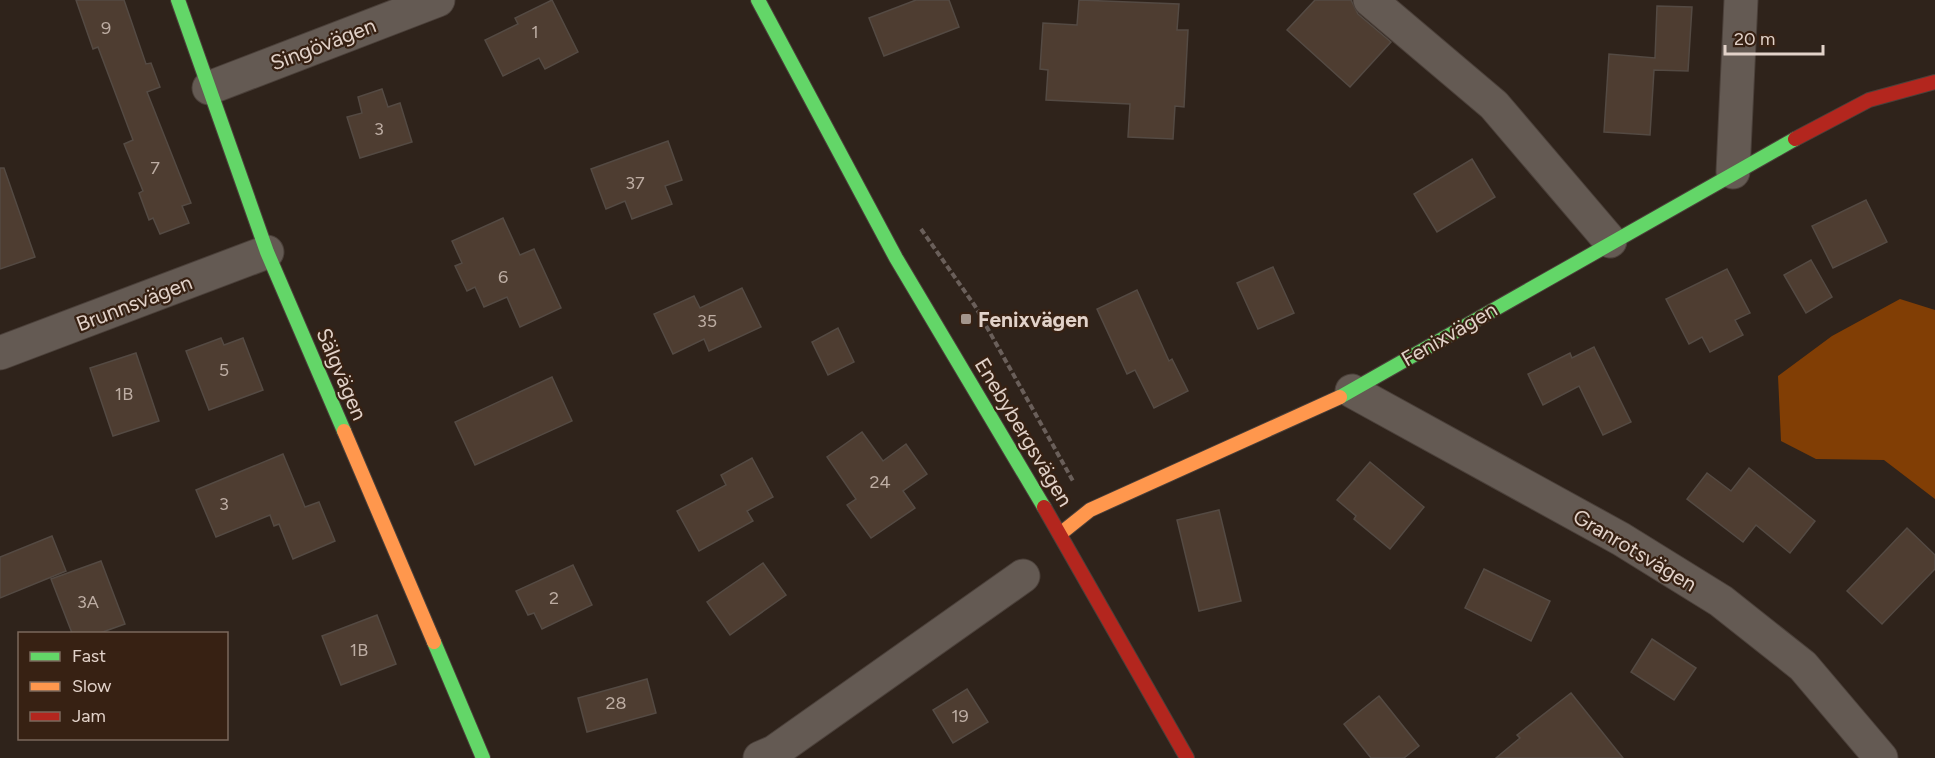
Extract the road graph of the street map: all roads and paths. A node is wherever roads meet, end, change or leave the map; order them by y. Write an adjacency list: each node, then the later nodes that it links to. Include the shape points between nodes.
1 (178, 0): 7 (street, Sälgvägen)
2 (438, 0): 7 (street, Singövägen)
3 (758, 0): 13 (street, Enebybergsvägen, via 896,258)
4 (1370, 0): 9 (street, via 1494,105)
5 (1741, 0): 8 (street)
6 (1935, 82): 8 (street, Fenixvägen, via 1869,99)
7 (209, 88): 10 (street, Sälgvägen)
8 (1733, 172): 9 (street, Fenixvägen)
9 (1610, 241): 12 (street, Fenixvägen)
10 (267, 252): 11 (street, Brunnsvägen); 15 (street, Sälgvägen)
11 (0, 353)
12 (1352, 391): 13 (street, Fenixvägen, via 1090,510); 18 (street, Granrotsvägen, via 1621,539 1721,601 1803,666)
13 (1060, 534): 17 (street, Enebybergsvägen)
14 (1023, 576): 16 (street, via 774,752)
15 (483, 758)
16 (760, 758)
17 (1187, 758)
18 (1881, 758)

